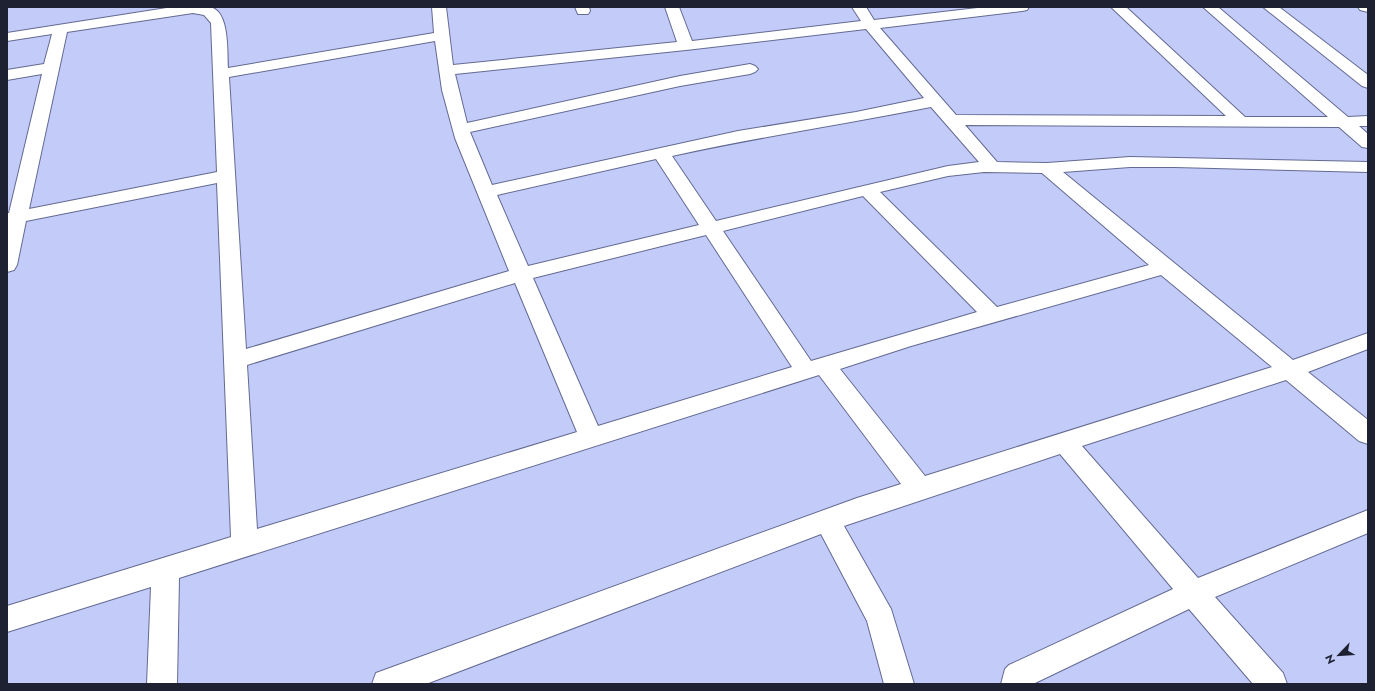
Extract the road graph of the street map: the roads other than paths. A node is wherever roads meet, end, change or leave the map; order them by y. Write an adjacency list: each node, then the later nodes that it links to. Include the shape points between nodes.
1 (439, 7): 13 (street)
2 (672, 7): 15 (street)
3 (859, 7): 11 (street)
4 (1022, 7): 10 (street)
5 (1118, 7): 25 (street)
6 (1210, 7): 26 (street)
7 (1270, 7): 21 (street)
8 (1365, 7): 9 (street)
9 (1368, 8)
10 (963, 10): 11 (street)
11 (870, 25): 15 (street); 22 (street)
12 (60, 29): 14 (street); 16 (street); 19 (street, via 187,9 204,10 214,14 218,23)
13 (440, 36): 18 (street); 19 (street)
14 (7, 37)
15 (686, 46): 18 (street)
16 (51, 68): 20 (street); 36 (street)
17 (750, 69): 27 (street, via 680,81)
18 (446, 70): 27 (street)
19 (221, 74): 33 (street)
20 (7, 75)
21 (1368, 83)
22 (935, 101): 23 (street); 29 (street, via 738,136)
23 (952, 120): 25 (street); 30 (street)
24 (1368, 121): 26 (street)
25 (1241, 122): 26 (street)
26 (1344, 122): 28 (street)
27 (461, 129): 35 (street)
28 (1368, 143)
29 (661, 153): 35 (street); 37 (street)
30 (992, 167): 32 (street); 34 (street, via 948,171)
31 (1368, 167): 32 (street, via 1130,162)
32 (1047, 168): 39 (street)
33 (226, 176): 36 (street); 43 (street)
34 (867, 190): 37 (street); 41 (street)
35 (486, 192): 40 (street)
36 (12, 218): 38 (street)
37 (711, 228): 40 (street); 44 (street)
38 (7, 265)
39 (1164, 267): 41 (street); 45 (street)
40 (521, 274): 43 (street); 47 (street)
41 (992, 315): 44 (street)
42 (1368, 341): 45 (street)
43 (235, 360): 52 (street)
44 (815, 368): 47 (street); 49 (street)
45 (1290, 370): 46 (street); 48 (street)
46 (1368, 434)
47 (591, 438): 52 (street)
48 (1064, 442): 49 (street); 54 (street)
49 (920, 488): 50 (street)
50 (827, 521): 57 (street); 58 (street, via 881,618)
51 (1368, 521): 54 (street)
52 (244, 545): 53 (street)
53 (165, 570): 55 (street); 56 (street)
54 (1193, 593): 59 (street, via 1020,675 1016,679); 60 (street)
55 (7, 619)
56 (162, 684)
57 (387, 684)
58 (899, 684)
59 (1016, 684)
60 (1272, 684)

